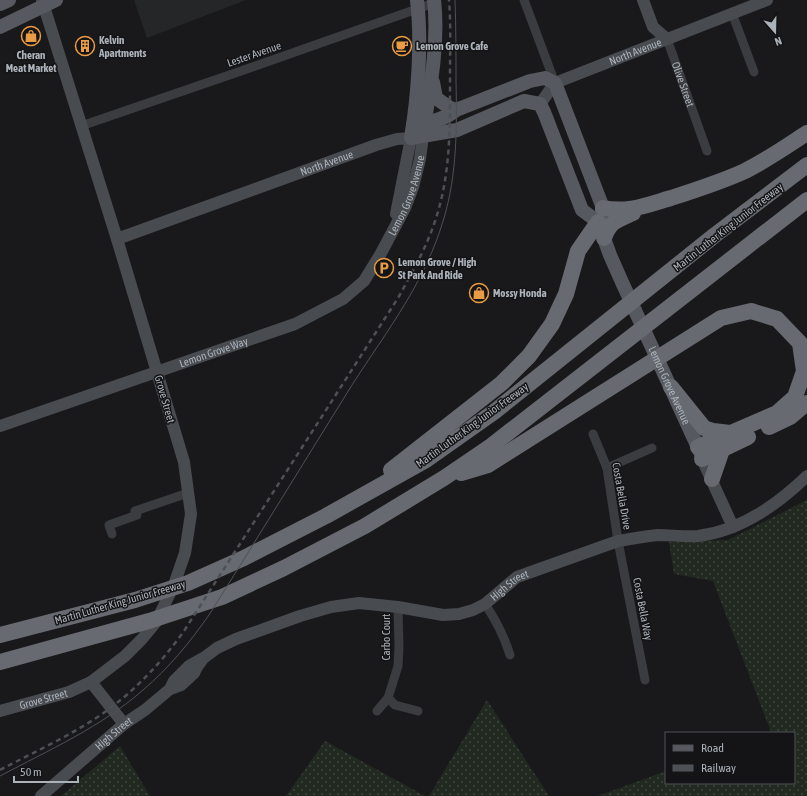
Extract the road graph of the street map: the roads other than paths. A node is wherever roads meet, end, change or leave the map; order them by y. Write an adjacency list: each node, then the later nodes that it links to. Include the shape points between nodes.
1 (9, 0): 7 (main road)
2 (524, 0): 14 (street)
3 (643, 0): 11 (main road, Olive Street, via 653,27)
4 (767, 0): 9 (main road, North Avenue)
5 (434, 1): 8 (street, Lester Avenue); 12 (main road, Lemon Grove Avenue)
6 (47, 2): 10 (main road); 17 (main road, Grove Street)
7 (0, 4)
8 (417, 5): 17 (street, Lester Avenue); 18 (main road, Lemon Grove Avenue)
9 (732, 13): 11 (main road, North Avenue); 13 (street)
10 (0, 27)
11 (667, 39): 14 (main road, North Avenue); 20 (street, Olive Street)
12 (433, 69): 16 (main road, via 436,98); 18 (main road, Lemon Grove Avenue)
13 (754, 72)
14 (555, 83): 15 (main road); 16 (main road, North Avenue, via 545,78 530,81); 23 (main road, Lemon Grove Avenue)
15 (540, 104): 18 (main road, North Avenue, via 524,101 457,130); 21 (main road)
16 (456, 110): 18 (main road, North Avenue, via 449,116)
17 (82, 126): 29 (main road, Grove Street)
18 (418, 130): 27 (main road, Lemon Grove Avenue, via 420,159 413,187); 29 (main road, North Avenue)
19 (807, 133): 25 (highway, via 772,157 745,171 719,182)
20 (707, 151)
21 (565, 165): 23 (main road); 26 (main road, via 582,210)
22 (807, 165): 44 (highway, Martin Luther King Junior Freeway, via 715,235 494,412 426,460)
23 (588, 168): 26 (main road, Lemon Grove Avenue)
24 (807, 200): 41 (highway, via 509,432)
25 (642, 206): 26 (highway); 28 (highway, via 636,212 613,222)
26 (600, 215): 28 (main road, Lemon Grove Avenue); 44 (highway, via 578,252 566,294 552,324 529,356 502,383)
27 (392, 231): 30 (main road, Lemon Grove Way, via 364,280 343,299 295,324)
28 (604, 238): 31 (main road, Lemon Grove Avenue)
29 (117, 239): 30 (main road, Grove Street)
30 (157, 371): 33 (main road, Lemon Grove Way); 43 (main road, Grove Street, via 184,462)
31 (671, 387): 34 (highway, via 704,428 713,432); 38 (main road, Lemon Grove Avenue)
32 (807, 403): 37 (highway, via 790,417)
33 (0, 426)
34 (732, 433): 38 (highway); 41 (highway, via 777,413 795,397 804,371 800,343 777,319 751,311 720,318 488,464)
35 (593, 434): 39 (street, Costa Bella Drive)
36 (652, 448): 39 (street)
37 (722, 450): 38 (highway); 42 (highway)
38 (700, 453): 42 (main road, Lemon Grove Avenue)
39 (607, 468): 47 (street, Costa Bella Drive)
40 (807, 476): 45 (main road, High Street, via 775,503)
41 (444, 478): 52 (highway, via 365,526 222,597 149,621)
42 (712, 479): 45 (main road, Lemon Grove Avenue)
43 (188, 493): 46 (street, via 136,511 136,515 109,525); 54 (main road, Grove Street, via 191,514 185,553 174,585 156,622 125,656)
44 (345, 506): 50 (highway, Martin Luther King Junior Freeway, via 244,558 188,583 135,600)
45 (733, 527): 47 (main road, High Street, via 698,536 659,535)
46 (112, 534)
47 (618, 542): 48 (main road, High Street, via 517,577); 53 (street, Costa Bella Way)
48 (485, 604): 49 (main road, High Street, via 459,614 443,615); 51 (street, via 506,641)
49 (398, 607): 55 (street, Carbo Court, via 398,666); 59 (main road, High Street, via 359,603 331,607 236,638 189,666 174,681 170,689)
50 (0, 635)
51 (510, 655)
52 (0, 662)
53 (645, 680)
54 (90, 682): 56 (main road, Grove Street, via 69,692); 59 (main road)
55 (388, 698): 57 (street, Carbo Court); 58 (street, via 395,705)
56 (0, 711)
57 (378, 711)
58 (418, 712)
59 (124, 724): 60 (main road, High Street)
60 (41, 796)

